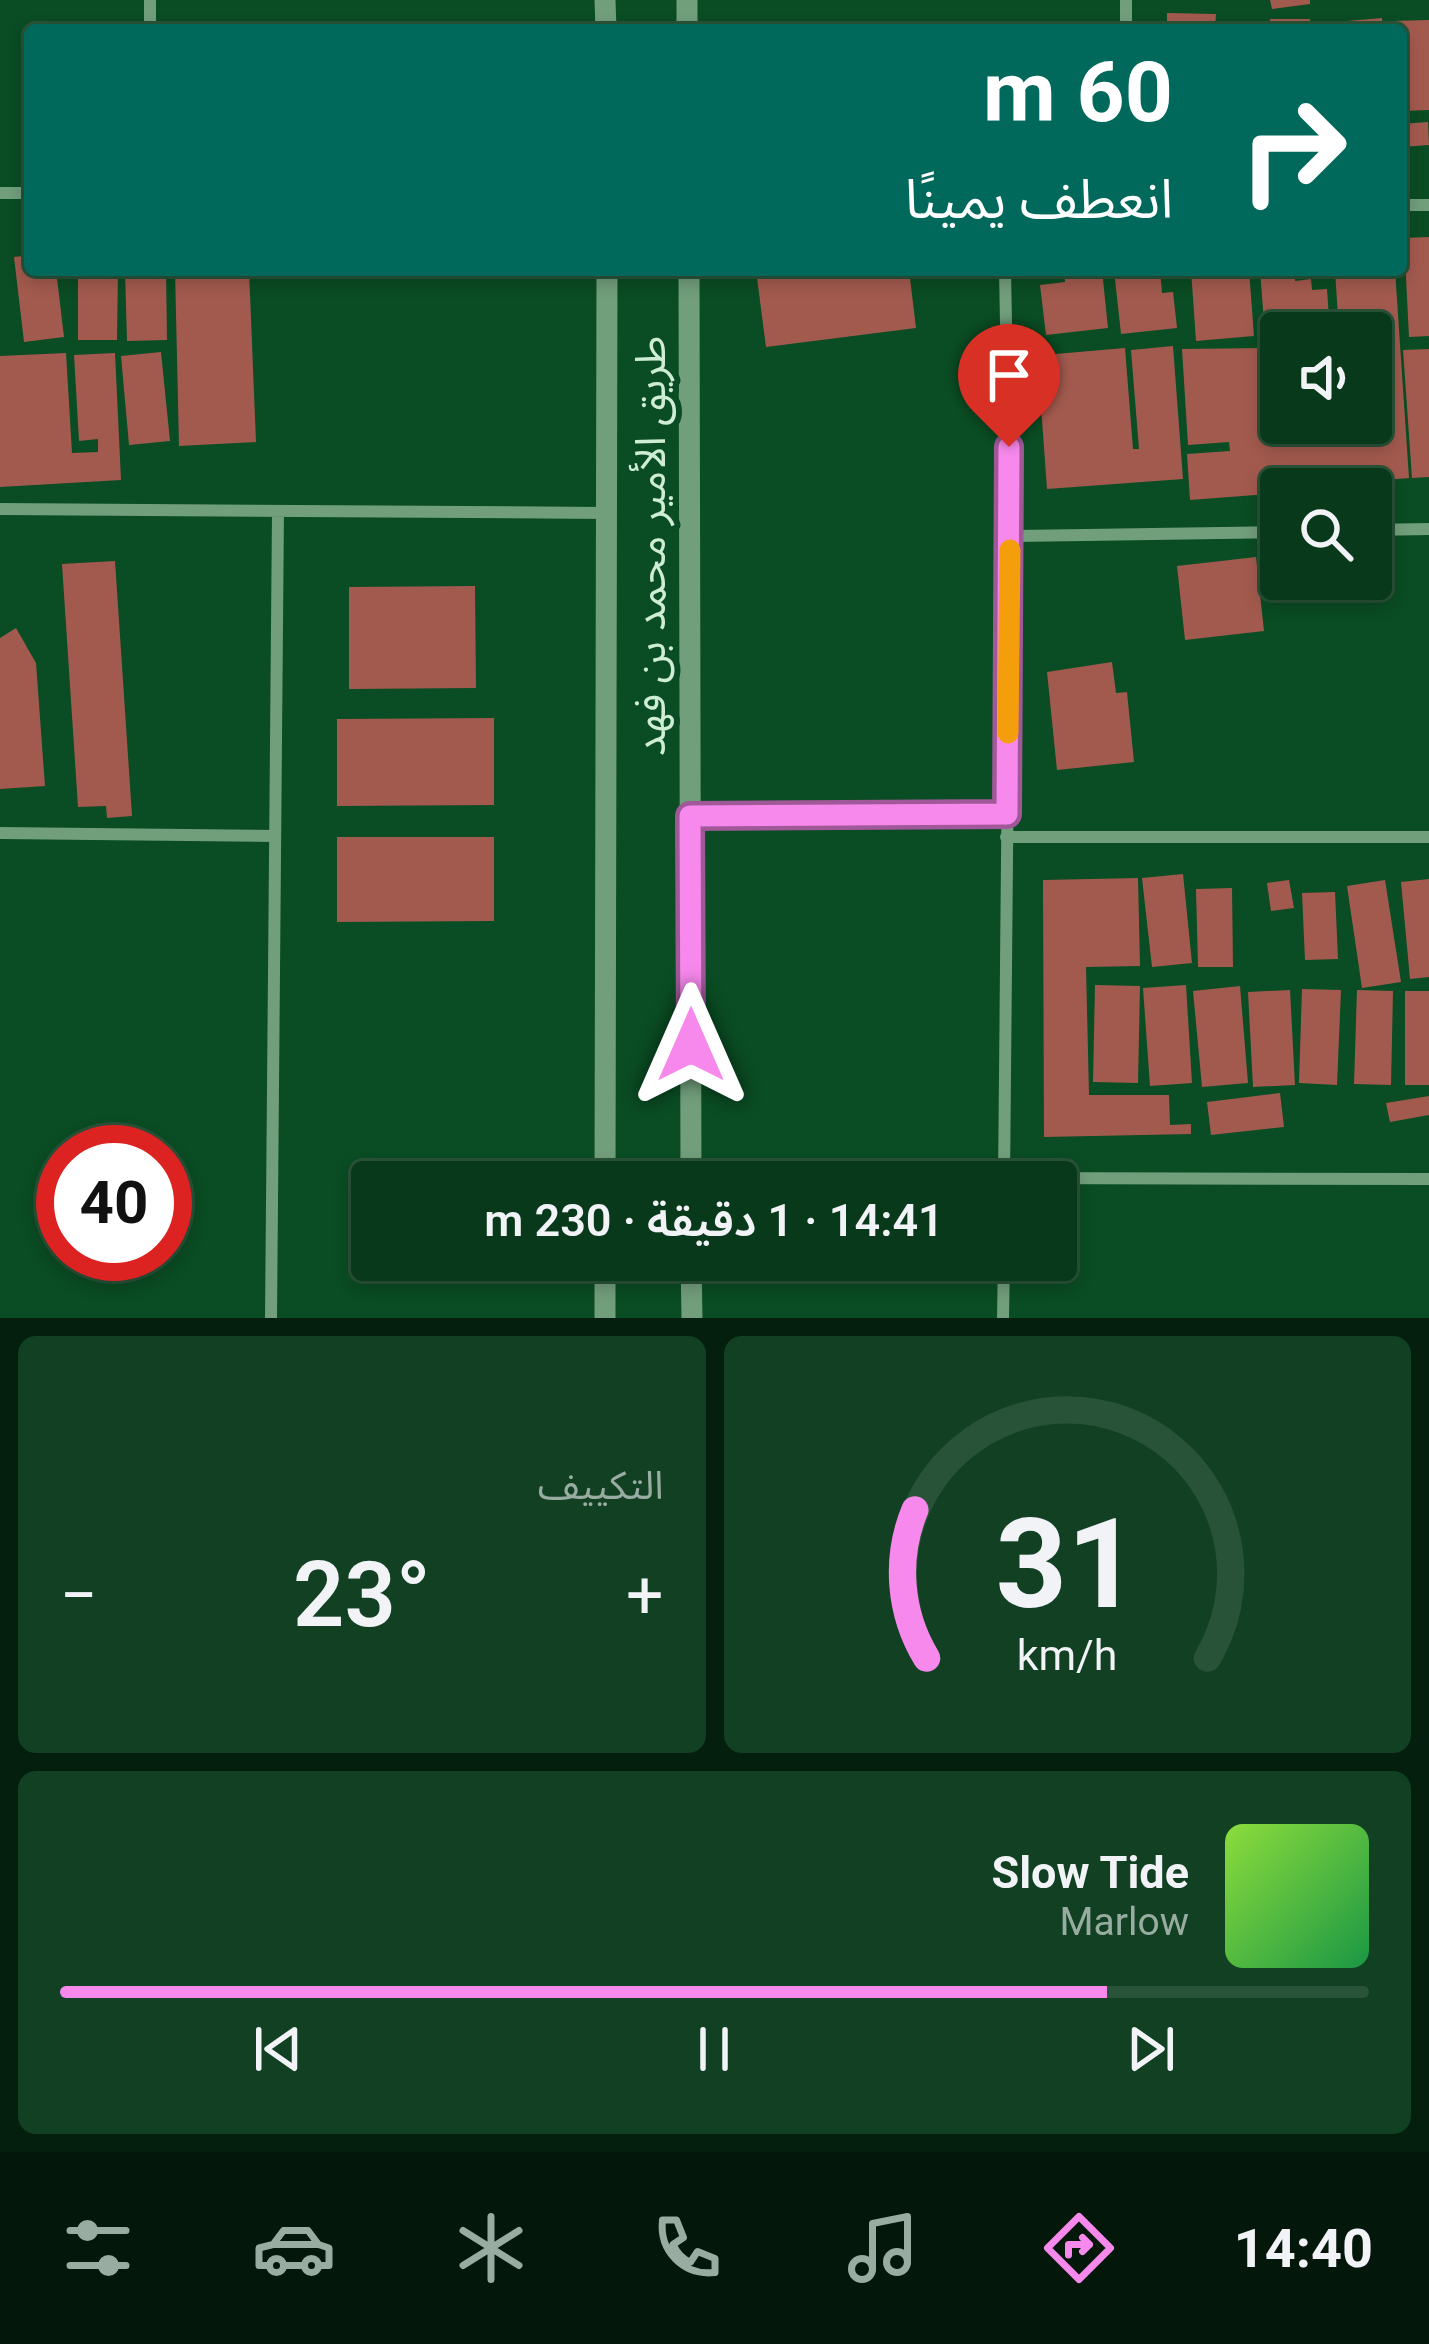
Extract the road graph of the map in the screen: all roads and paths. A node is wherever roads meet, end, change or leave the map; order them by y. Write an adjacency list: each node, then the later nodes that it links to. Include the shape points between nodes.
1 (608, 276): 6 (street, طريق الأمير محمد بن فهد)
2 (688, 276): 12 (street, طريق الأمير محمد بن فهد)
3 (1005, 276): 10 (street)
4 (0, 509): 5 (street)
5 (278, 511): 6 (street); 14 (street)
6 (607, 513): 17 (street, طريق الأمير محمد بن فهد)
7 (1392, 530): 8 (street)
8 (1429, 530)
9 (1260, 532): 10 (street)
10 (1010, 536): 11 (street)
11 (1007, 814): 12 (street); 15 (street)
12 (690, 816): 18 (street, طريق الأمير محمد بن فهد)
13 (0, 833): 14 (street)
14 (275, 836): 25 (street)
15 (1006, 837): 16 (street); 19 (street)
16 (1429, 837)
17 (605, 1161)
18 (691, 1161)
19 (1004, 1161)
20 (1429, 1179): 21 (street)
21 (1077, 1180)
22 (605, 1281): 26 (street)
23 (692, 1281): 27 (street)
24 (1004, 1281): 28 (street)
25 (271, 1318)
26 (605, 1318)
27 (692, 1318)
28 (1004, 1318)

